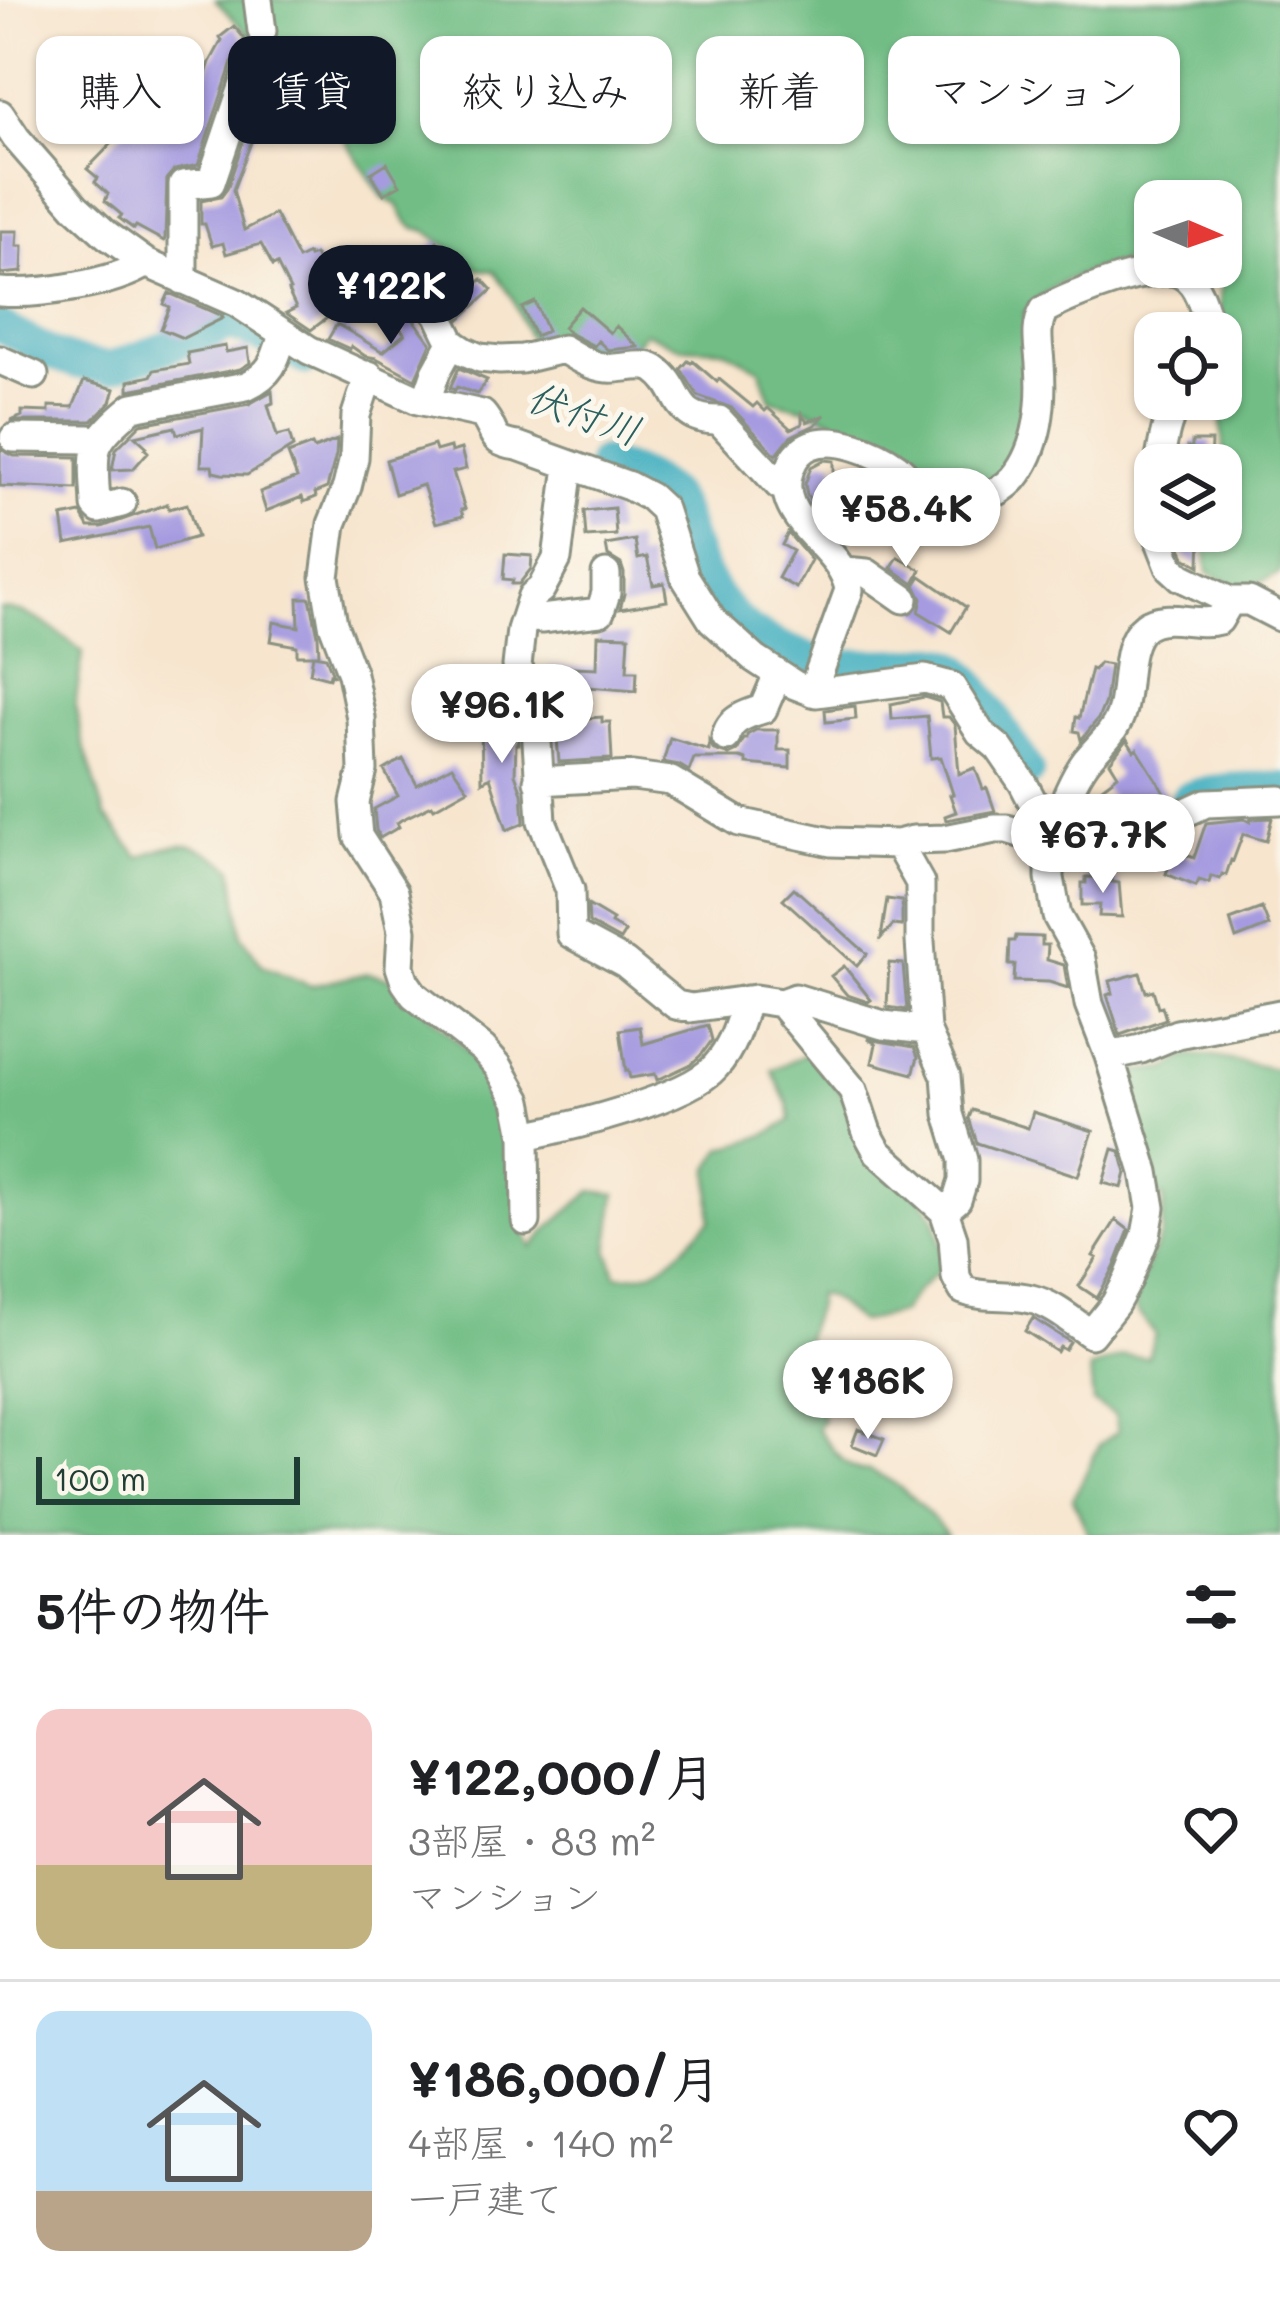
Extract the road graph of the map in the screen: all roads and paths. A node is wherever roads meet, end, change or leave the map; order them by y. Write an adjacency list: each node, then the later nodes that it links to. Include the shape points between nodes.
1 (258, 0): 2 (street)
2 (262, 31)
3 (0, 114): 5 (street, via 76,206)
4 (228, 133): 6 (street, via 212,182 174,178)
5 (146, 263): 6 (street); 8 (street, via 96,281)
6 (183, 280): 10 (street)
7 (415, 285): 11 (street)
8 (0, 292)
9 (1203, 312): 19 (street, via 1196,288 1172,271 1052,305 1037,335 1035,436 1012,481 997,492 964,505 937,503 882,458 829,442 798,454)
10 (283, 334): 14 (street); 17 (street, via 258,380 133,407)
11 (452, 344): 15 (street); 19 (street, via 480,358 563,349 590,365 654,368 688,412 719,420)
12 (0, 360): 13 (street)
13 (34, 375)
14 (366, 384): 15 (street); 42 (street, via 325,577 361,718 358,836 394,892 405,982 498,1066 518,1101)
15 (426, 401): 18 (street, via 482,414 501,444)
16 (14, 438): 17 (street)
17 (98, 444): 20 (street, via 96,506)
18 (569, 466): 27 (street, via 629,486 663,509 685,577); 28 (street, via 557,559)
19 (787, 488): 22 (street, via 800,522)
20 (122, 503)
21 (1164, 552): 25 (street, via 1180,577)
22 (844, 572): 24 (street, via 866,573); 30 (street, via 849,590)
23 (606, 574): 28 (street, via 600,612)
24 (904, 599)
25 (1230, 601): 29 (street); 35 (street, via 1208,624 1169,619 1140,632 1119,722 1084,764)
26 (673, 606): 27 (street)
27 (707, 613): 31 (street)
28 (527, 617): 33 (street, via 517,666 536,726)
29 (1280, 617)
30 (820, 673): 31 (street); 35 (street, via 816,693 925,679 951,686 1041,818)
31 (778, 674): 32 (street, via 763,709 733,722)
32 (726, 736)
33 (538, 781): 36 (street, via 671,781 739,823 831,842); 37 (street, via 542,821 570,890 571,934 625,963 676,1005)
34 (1280, 800): 35 (street, via 1206,803 1121,842 1092,841)
35 (1055, 825): 36 (street, via 1038,840 995,829); 41 (street, via 1050,878 1057,916 1081,959)
36 (898, 844): 40 (street, via 920,883)
37 (746, 1000): 38 (street); 42 (street, via 717,1066 698,1082)
38 (781, 1003): 40 (street, via 809,1000); 43 (street, via 854,1090 878,1152)
39 (1280, 1014): 41 (street)
40 (926, 1030): 43 (street, via 946,1076 963,1160 957,1200)
41 (1109, 1056): 43 (street, via 1151,1208 1129,1280 1090,1334 1033,1299 963,1290)
42 (525, 1136): 44 (street)
43 (944, 1211)
44 (526, 1221)

